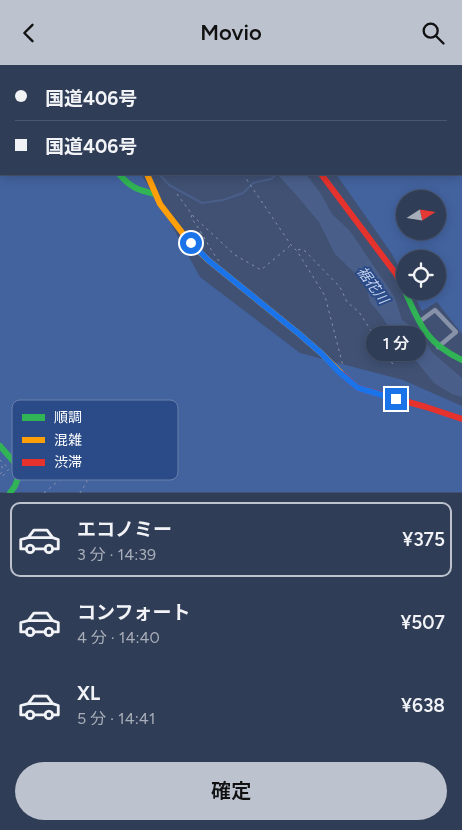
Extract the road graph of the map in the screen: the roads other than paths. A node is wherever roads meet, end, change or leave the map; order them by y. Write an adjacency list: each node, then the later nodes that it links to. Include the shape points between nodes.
1 (120, 175): 4 (main road, via 138,190)
2 (147, 175): 4 (main road)
3 (322, 175): 5 (main road)
4 (154, 194): 10 (main road, via 176,226 208,260 298,333 358,388)
5 (396, 273)
6 (409, 300): 7 (main road)
7 (419, 322): 8 (main road, via 428,338); 8 (street, via 436,310 456,332)
8 (438, 347): 9 (main road)
9 (462, 361)
10 (462, 419)
11 (0, 446): 12 (main road)
12 (12, 459)
13 (17, 480): 14 (main road)
14 (10, 493)

